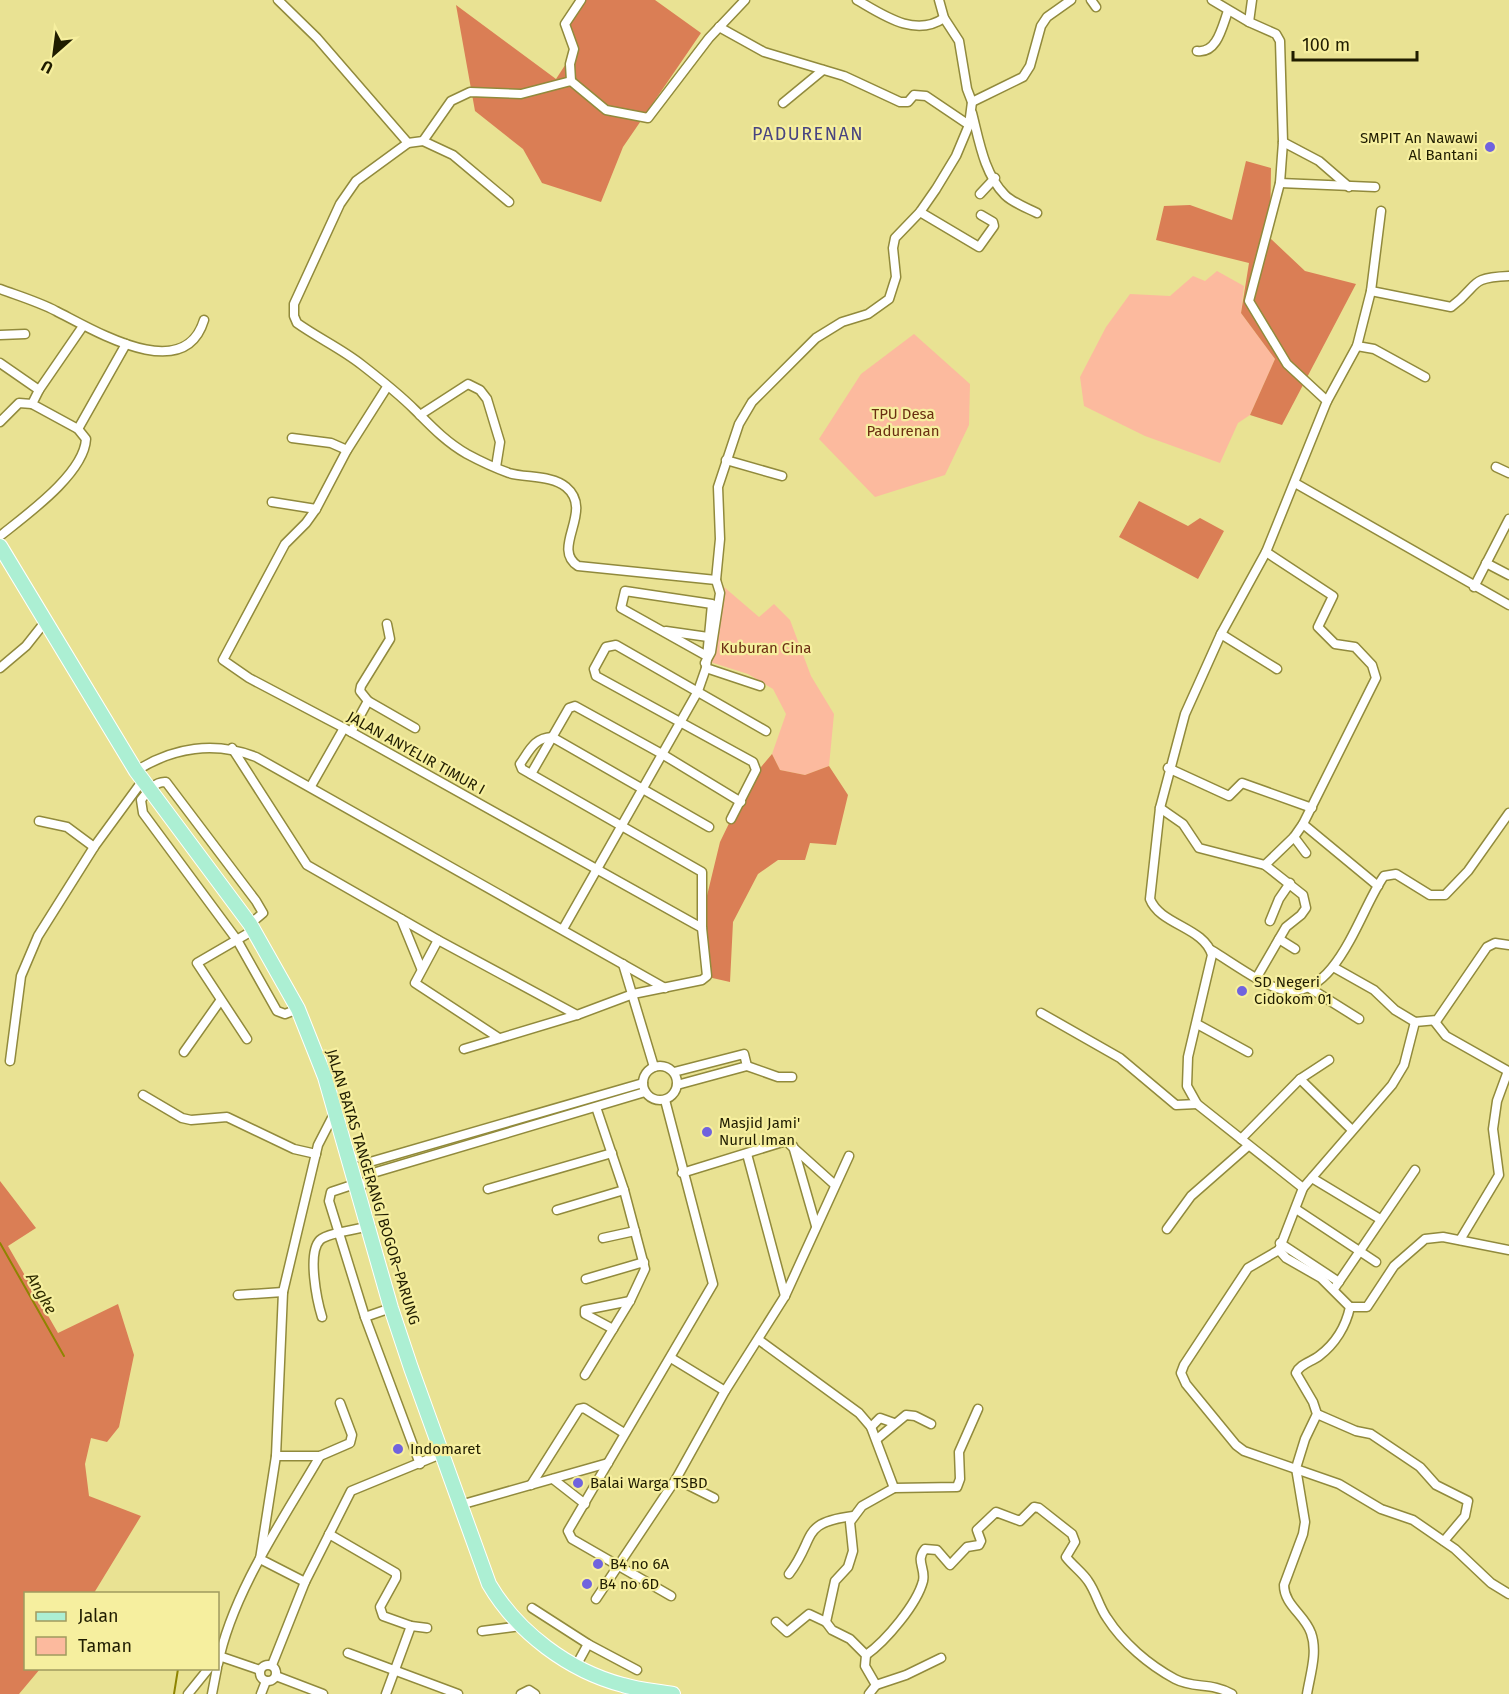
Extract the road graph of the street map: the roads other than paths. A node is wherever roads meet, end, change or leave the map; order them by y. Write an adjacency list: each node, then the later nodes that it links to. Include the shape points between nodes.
1 (278, 0): 22 (street, via 317,38)
2 (581, 0): 15 (street, via 565,24 574,49)
3 (745, 0): 12 (street)
4 (857, 0): 10 (street, via 908,25 923,27)
5 (939, 0): 10 (street)
6 (1071, 0): 16 (street, via 1041,26 1030,66 1023,76)
7 (1212, 0): 9 (street)
8 (1252, 0): 11 (street)
9 (1228, 11): 11 (street); 13 (street, via 1212,48)
10 (945, 18): 16 (street, via 957,34)
11 (1250, 22): 21 (street, via 1276,34 1280,41)
12 (719, 27): 14 (street, via 764,52); 15 (street, via 648,118 606,110)
13 (1197, 51)
14 (824, 70): 17 (street); 19 (street, via 900,102 909,102 919,93)
15 (571, 81): 20 (street, via 521,93 470,92 451,101)
16 (972, 102): 18 (street)
17 (783, 103)
18 (972, 112): 19 (street); 23 (street)
19 (969, 125): 30 (street, via 956,156)
20 (423, 141): 22 (street); 28 (street, via 453,155)
21 (1283, 142): 24 (street); 25 (street, via 1319,161)
22 (408, 143): 44 (street, via 356,181 335,215 294,304 297,322 362,364)
23 (994, 178): 27 (street); 31 (street, via 1005,195)
24 (1280, 183): 25 (street); 46 (street, via 1249,301 1287,364)
25 (1348, 187): 26 (street)
26 (1375, 187)
27 (980, 194)
28 (509, 202)
29 (1381, 211): 35 (street)
30 (920, 212): 32 (street, via 979,247 994,226); 53 (street, via 895,238 896,277 888,298 868,314 829,329 804,349 752,402)
31 (1037, 213)
32 (981, 215)
33 (1509, 276): 35 (street, via 1478,280 1451,307)
34 (0, 289): 37 (street, via 55,310)
35 (1371, 291): 41 (street)
36 (204, 320): 40 (street, via 195,338 179,351 152,351)
37 (83, 326): 40 (street); 45 (street)
38 (25, 334): 39 (street)
39 (0, 335)
40 (126, 344): 50 (street)
41 (1357, 346): 43 (street, via 1374,349); 46 (street)
42 (0, 363): 45 (street)
43 (1425, 377)
44 (387, 387): 48 (street); 52 (street)
45 (39, 390): 47 (street)
46 (1328, 401): 58 (street)
47 (32, 404): 49 (street, via 19,402); 50 (street)
48 (420, 415): 54 (street, via 466,453); 54 (street, via 468,384 480,390 499,435)
49 (0, 422)
50 (78, 429): 63 (street, via 86,437 83,452 54,493)
51 (292, 438): 52 (street)
52 (347, 450): 60 (street)
53 (726, 460): 57 (street); 68 (street, via 718,487 720,539)
54 (496, 467): 68 (street, via 560,482 570,491 577,505 568,555 578,566)
55 (1496, 467): 56 (street)
56 (1509, 473)
57 (782, 476)
58 (1295, 483): 65 (street); 69 (street)
59 (272, 502): 60 (street)
60 (316, 509): 84 (street, JALAN ANYELIR TIMUR I, via 285,543 223,660)
61 (1509, 519): 62 (street)
62 (1505, 534): 66 (street)
63 (0, 536)
64 (0, 546): 71 (main road, JALAN BATAS TANGERANG/BOGOR–PARUNG)
65 (1266, 552): 74 (street); 96 (street, via 1329,592 1333,600 1318,627 1335,644 1355,647 1375,670 1374,684)
66 (1486, 563): 67 (street); 69 (street)
67 (1509, 575)
68 (716, 580): 76 (street, via 720,593 711,652)
69 (1474, 587): 70 (street)
70 (1509, 605)
71 (45, 622): 77 (street, via 26,646); 91 (main road, JALAN BATAS TANGERANG/BOGOR–PARUNG)
72 (387, 624): 81 (street, via 390,639 360,691)
73 (660, 631): 75 (street); 75 (street, via 621,608 625,591 712,604); 76 (street)
74 (1221, 634): 78 (street); 89 (street, via 1185,714)
75 (708, 637): 76 (street)
76 (705, 662): 79 (street); 80 (street)
77 (0, 668)
78 (1278, 669)
79 (760, 686)
80 (698, 691): 82 (street); 82 (street, via 612,644 606,647 594,669 596,676); 85 (street)
81 (368, 701): 83 (street); 84 (street)
82 (680, 722): 88 (street); 94 (street, via 756,765)
83 (415, 728)
84 (347, 730): 92 (street); 107 (street, JALAN ANYELIR TIMUR I)
85 (766, 731)
86 (552, 738): 88 (street, via 568,708 575,706); 90 (street); 90 (street, via 536,741 520,768); 93 (street)
87 (232, 747): 91 (street, via 175,752); 92 (street); 110 (street, via 307,865)
88 (662, 754): 93 (street); 94 (street)
89 (1168, 768): 95 (street); 96 (street, via 1229,796 1242,783)
90 (531, 774): 101 (street)
91 (143, 780): 104 (street); 112 (main road, JALAN BATAS TANGERANG/BOGOR–PARUNG); 116 (street, via 143,813)
92 (311, 786): 114 (street)
93 (642, 790): 101 (street); 102 (street)
94 (741, 802): 98 (street)
95 (1160, 808): 106 (street, via 1183,824 1199,848); 120 (street, via 1151,902)
96 (1312, 808): 100 (street)
97 (1509, 813): 109 (street, via 1468,871 1445,895 1430,895 1392,873 1384,876)
98 (731, 819)
99 (39, 821): 104 (street, via 67,827)
100 (1303, 824): 103 (street); 109 (street)
101 (622, 825): 107 (street); 113 (street, via 702,872)
102 (709, 827)
103 (1294, 837): 105 (street); 106 (street)
104 (94, 847): 142 (street, via 38,936 21,976)
105 (1306, 853)
106 (1265, 865): 108 (street)
107 (597, 870): 113 (street, JALAN ANYELIR TIMUR I); 114 (street)
108 (1290, 884): 111 (street, via 1279,898); 115 (street, via 1303,895 1306,908 1288,923)
109 (1378, 886): 123 (street)
110 (401, 918): 117 (street); 122 (street)
111 (1270, 921)
112 (251, 927): 116 (street); 129 (main road, JALAN BATAS TANGERANG/BOGOR–PARUNG)
113 (702, 928): 126 (street, via 706,979)
114 (563, 929): 121 (street)
115 (1279, 939): 119 (street); 124 (street)
116 (237, 940): 128 (street, via 197,963); 129 (street, via 277,1011 285,1014)
117 (438, 940): 122 (street); 131 (street)
118 (1509, 945): 134 (street, via 1495,943 1487,947)
119 (1295, 949)
120 (1211, 950): 124 (street); 135 (street)
121 (623, 964): 126 (street); 127 (street)
122 (421, 968): 136 (street, via 415,980 419,988)
123 (1335, 968): 125 (street); 133 (street, via 1374,990)
124 (1257, 977): 125 (street, via 1284,990)
125 (1308, 987): 132 (street)
126 (665, 988): 127 (street)
127 (633, 994): 131 (street); 144 (street)
128 (220, 1001): 137 (street); 139 (street)
129 (298, 1009): 154 (main road, JALAN BATAS TANGERANG/BOGOR–PARUNG)
130 (1041, 1013): 152 (street, via 1120,1058 1176,1105)
131 (577, 1015): 136 (street)
132 (1359, 1019)
133 (1415, 1022): 134 (street); 155 (street, via 1398,1077)
134 (1435, 1022): 183 (street, via 1446,1036 1508,1071 1495,1109 1493,1129 1499,1175)
135 (1197, 1024): 140 (street); 152 (street, via 1186,1082)
136 (500, 1038): 138 (street)
137 (246, 1039)
138 (464, 1049)
139 (184, 1052)
140 (1248, 1052)
141 (1329, 1060): 147 (street)
142 (10, 1061)
143 (747, 1066): 145 (street, via 741,1053); 146 (street, via 778,1077); 148 (street)
144 (654, 1067): 145 (street); 149 (street, via 646,1073)
145 (674, 1072): 148 (street)
146 (792, 1077)
147 (1300, 1079): 155 (street); 156 (street)
148 (677, 1085): 151 (street)
149 (644, 1088): 151 (street, via 654,1099); 153 (street); 164 (street)
150 (143, 1095): 161 (street, via 182,1118 226,1117 285,1146)
151 (665, 1100): 167 (street)
152 (1197, 1104): 156 (street)
153 (596, 1107): 160 (street); 166 (street)
154 (335, 1112): 159 (main road, JALAN BATAS TANGERANG/BOGOR–PARUNG); 161 (street)
155 (1352, 1129): 168 (street)
156 (1241, 1139): 158 (street)
157 (792, 1145): 162 (street, via 786,1141); 169 (street); 178 (street)
158 (1248, 1146): 171 (street); 179 (street, via 1191,1196)
159 (346, 1152): 164 (street); 170 (main road, JALAN BATAS TANGERANG/BOGOR–PARUNG)
160 (612, 1153): 172 (street); 173 (street)
161 (316, 1154): 191 (street)
162 (747, 1154): 167 (street); 193 (street)
163 (849, 1156): 169 (street)
164 (370, 1162): 166 (street)
165 (1416, 1170): 176 (street)
166 (373, 1173): 170 (street)
167 (682, 1173): 201 (street, via 713,1284)
168 (1312, 1178): 171 (street); 176 (street)
169 (835, 1185): 178 (street)
170 (356, 1187): 177 (main road, JALAN BATAS TANGERANG/BOGOR–PARUNG); 181 (street, via 329,1194)
171 (1303, 1188): 174 (street)
172 (488, 1190)
173 (624, 1190): 175 (street); 180 (street)
174 (1296, 1209): 184 (street); 186 (street)
175 (557, 1210)
176 (1380, 1219): 186 (street)
177 (370, 1226): 181 (street); 196 (main road, JALAN BATAS TANGERANG/BOGOR–PARUNG)
178 (816, 1226): 193 (street)
179 (1167, 1229)
180 (635, 1231): 182 (street); 187 (street)
181 (338, 1234): 197 (street, via 320,1239 314,1255 316,1300); 198 (street)
182 (603, 1238)
183 (1460, 1240): 185 (street); 195 (street, via 1425,1239 1394,1266 1367,1306)
184 (1279, 1246): 190 (street, via 1286,1258); 219 (street, via 1248,1268 1181,1373 1236,1445 1253,1455)
185 (1509, 1250)
186 (1359, 1251): 188 (street); 190 (street)
187 (644, 1262): 189 (street); 194 (street, via 644,1276)
188 (1376, 1262)
189 (586, 1279)
190 (1336, 1286): 195 (street)
191 (283, 1292): 192 (street); 215 (street)
192 (238, 1295)
193 (785, 1296): 200 (street)
194 (630, 1301): 199 (street); 199 (street, via 585,1310 585,1314)
195 (1350, 1307): 208 (street, via 1347,1320 1331,1344 1297,1370)
196 (391, 1308): 198 (street); 214 (main road, JALAN BATAS TANGERANG/BOGOR–PARUNG)
197 (322, 1317)
198 (365, 1317): 218 (street)
199 (613, 1329): 203 (street)
200 (759, 1340): 205 (street); 211 (street, via 839,1397)
201 (672, 1358): 205 (street); 212 (street)
202 (582, 1360): 203 (street)
203 (593, 1362): 204 (street)
204 (585, 1375)
205 (725, 1391): 221 (street)
206 (340, 1403): 216 (street, via 352,1441)
207 (978, 1409): 223 (street, via 959,1452 957,1487)
208 (1317, 1414): 219 (street); 229 (street, via 1371,1434 1420,1467 1436,1485 1468,1501 1465,1516)
209 (894, 1423): 210 (street, via 910,1414); 211 (street, via 880,1418); 213 (street)
210 (931, 1424)
211 (872, 1427): 213 (street)
212 (624, 1433): 217 (street); 222 (street, via 579,1408)
213 (877, 1439): 223 (street)
214 (441, 1454): 218 (street); 226 (main road, JALAN BATAS TANGERANG/BOGOR–PARUNG)
215 (276, 1456): 216 (street); 230 (street)
216 (320, 1456): 230 (street)
217 (608, 1462): 220 (street); 225 (street)
218 (420, 1464): 228 (street, via 351,1491)
219 (1296, 1468): 229 (street, via 1352,1490); 272 (street, via 1305,1522 1284,1592 1305,1621 1314,1643)
220 (553, 1479): 222 (street); 225 (street)
221 (676, 1479): 224 (street); 231 (street)
222 (531, 1485): 226 (street)
223 (894, 1488): 227 (street, via 868,1502)
224 (714, 1498)
225 (585, 1504): 231 (street, via 568,1533)
226 (460, 1505): 241 (main road, JALAN BATAS TANGERANG/BOGOR–PARUNG, via 489,1584)
227 (853, 1516): 232 (street, via 827,1520 814,1527 800,1560); 239 (street, via 853,1551 848,1567 835,1581)
228 (329, 1534): 233 (street); 240 (street, via 394,1570 396,1578 380,1611 386,1618)
229 (1444, 1541): 234 (street, via 1491,1584)
230 (260, 1559): 233 (street); 247 (street)
231 (618, 1564): 235 (street); 236 (street)
232 (789, 1574)
233 (305, 1582): 250 (street)
234 (1509, 1594)
235 (671, 1596)
236 (596, 1599)
237 (532, 1608): 244 (street)
238 (776, 1622): 239 (street, via 787,1632 809,1614)
239 (826, 1622): 246 (street)
240 (411, 1626): 242 (street); 256 (street)
241 (521, 1626): 243 (street); 251 (main road, JALAN BATAS TANGERANG/BOGOR–PARUNG)
242 (427, 1628)
243 (482, 1631)
244 (588, 1644): 251 (street); 255 (street)
245 (348, 1653): 256 (street)
246 (866, 1655): 259 (street, via 865,1666); 271 (street, via 884,1642 914,1602 923,1579 923,1551 935,1549 950,1565 967,1547 979,1545 977,1530 990,1516 1000,1513 1020,1521 1034,1507 1072,1534 1075,1542 1066,1557 1088,1581 1120,1636 1158,1669 1184,1683 1217,1686)
247 (219, 1657)
248 (941, 1658): 259 (street)
249 (219, 1659): 254 (street)
250 (272, 1665): 254 (street); 257 (street)
251 (576, 1666): 260 (main road, JALAN BATAS TANGERANG/BOGOR–PARUNG)
252 (207, 1670): 261 (street)
253 (216, 1670): 262 (street)
254 (260, 1670): 258 (street)
255 (637, 1670)
256 (395, 1671): 265 (street); 266 (street)
257 (276, 1676): 258 (street); 264 (street)
258 (266, 1681): 263 (street)
259 (876, 1686): 270 (street)
260 (621, 1690): 269 (main road, JALAN BATAS TANGERANG/BOGOR–PARUNG)
261 (188, 1694)
262 (212, 1694)
263 (261, 1694)
264 (324, 1694)
265 (387, 1694)
266 (458, 1694)
267 (521, 1694): 268 (street, via 528,1690)
268 (535, 1694)
269 (673, 1694)
270 (869, 1694)
271 (1232, 1694)
272 (1307, 1694)

